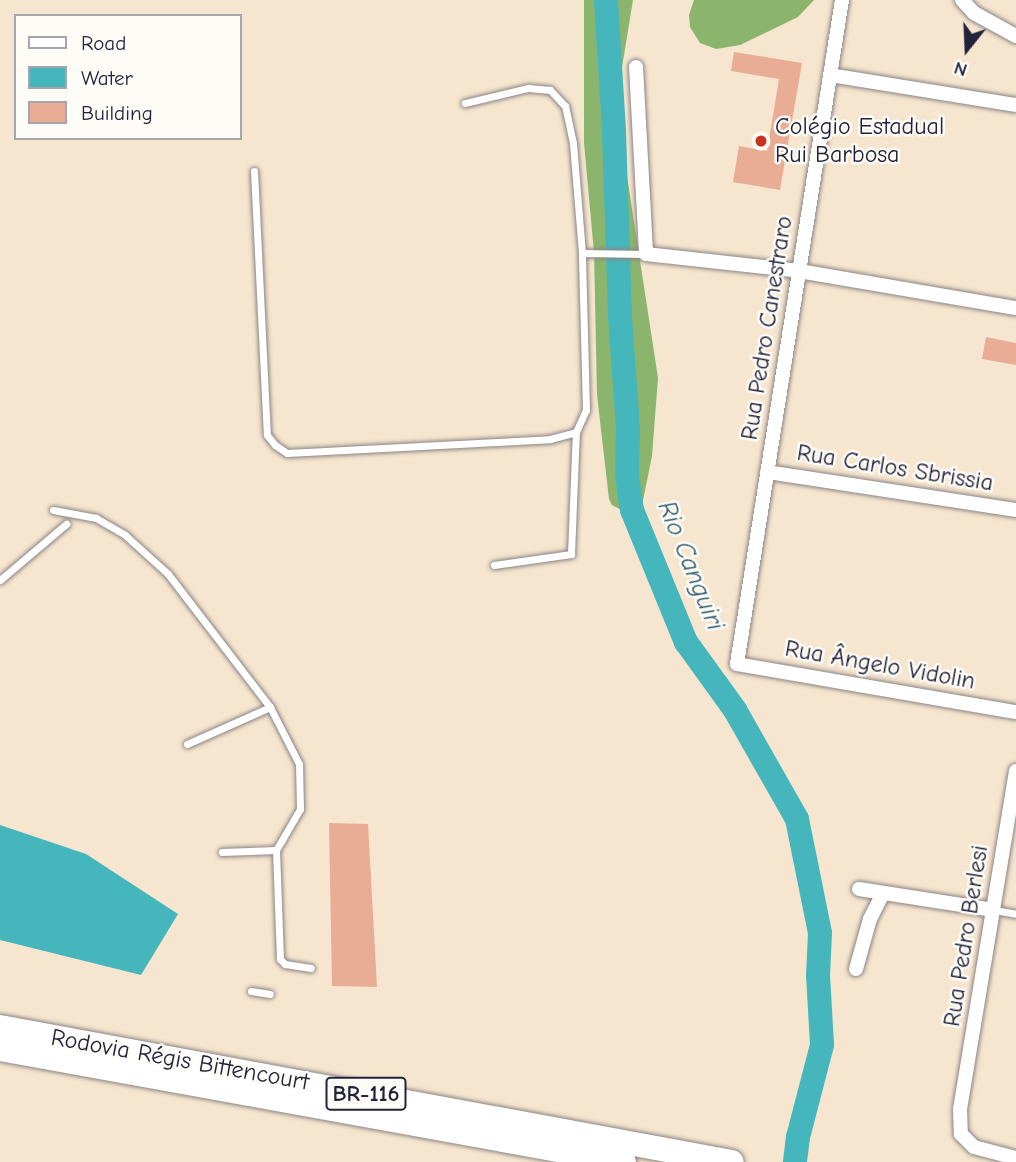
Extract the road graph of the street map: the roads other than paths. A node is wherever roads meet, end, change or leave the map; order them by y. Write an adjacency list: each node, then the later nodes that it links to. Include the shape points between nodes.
1 (842, 0): 5 (street, Rua Pedro Canestraro)
2 (962, 0): 3 (street, via 974,13)
3 (1016, 36)
4 (636, 68): 10 (street)
5 (830, 75): 7 (street); 11 (street, Rua Pedro Canestraro)
6 (465, 103): 9 (lane, via 528,88 550,90 565,106 573,143)
7 (1016, 105)
8 (254, 171): 13 (lane, via 267,435 275,445 287,453 550,439)
9 (582, 254): 10 (lane); 13 (lane, via 586,410)
10 (642, 254): 11 (street)
11 (799, 271): 12 (street); 14 (street, Rua Pedro Canestraro)
12 (1016, 308)
13 (576, 432): 18 (lane, via 571,554)
14 (767, 472): 16 (street, Rua Carlos Sbrissia); 20 (street, Rua Pedro Canestraro)
15 (53, 510): 21 (lane, via 96,518 134,542 168,574)
16 (1016, 510)
17 (66, 524): 19 (lane)
18 (494, 565)
19 (0, 580)
20 (737, 664): 22 (street, Rua Ângelo Vidolin)
21 (270, 707): 23 (lane); 25 (lane, via 299,764 300,808)
22 (1016, 712)
23 (187, 744)
24 (1016, 771): 29 (street, Rua Pedro Berlesi)
25 (276, 849): 26 (lane); 31 (lane, via 279,959)
26 (222, 852)
27 (859, 888): 28 (street)
28 (883, 893): 29 (street); 32 (street, via 870,919)
29 (993, 910): 30 (lane); 37 (street, Rua Pedro Berlesi, via 960,1109 961,1134 974,1147)
30 (1016, 914)
31 (311, 968)
32 (856, 969)
33 (251, 991): 34 (lane)
34 (270, 994)
35 (0, 1027): 39 (highway, Rodovia Régis Bittencourt / BR-116)
36 (0, 1049): 38 (highway, Rodovia Régis Bittencourt / BR-116)
37 (1016, 1158)
38 (624, 1162)
39 (732, 1162)

